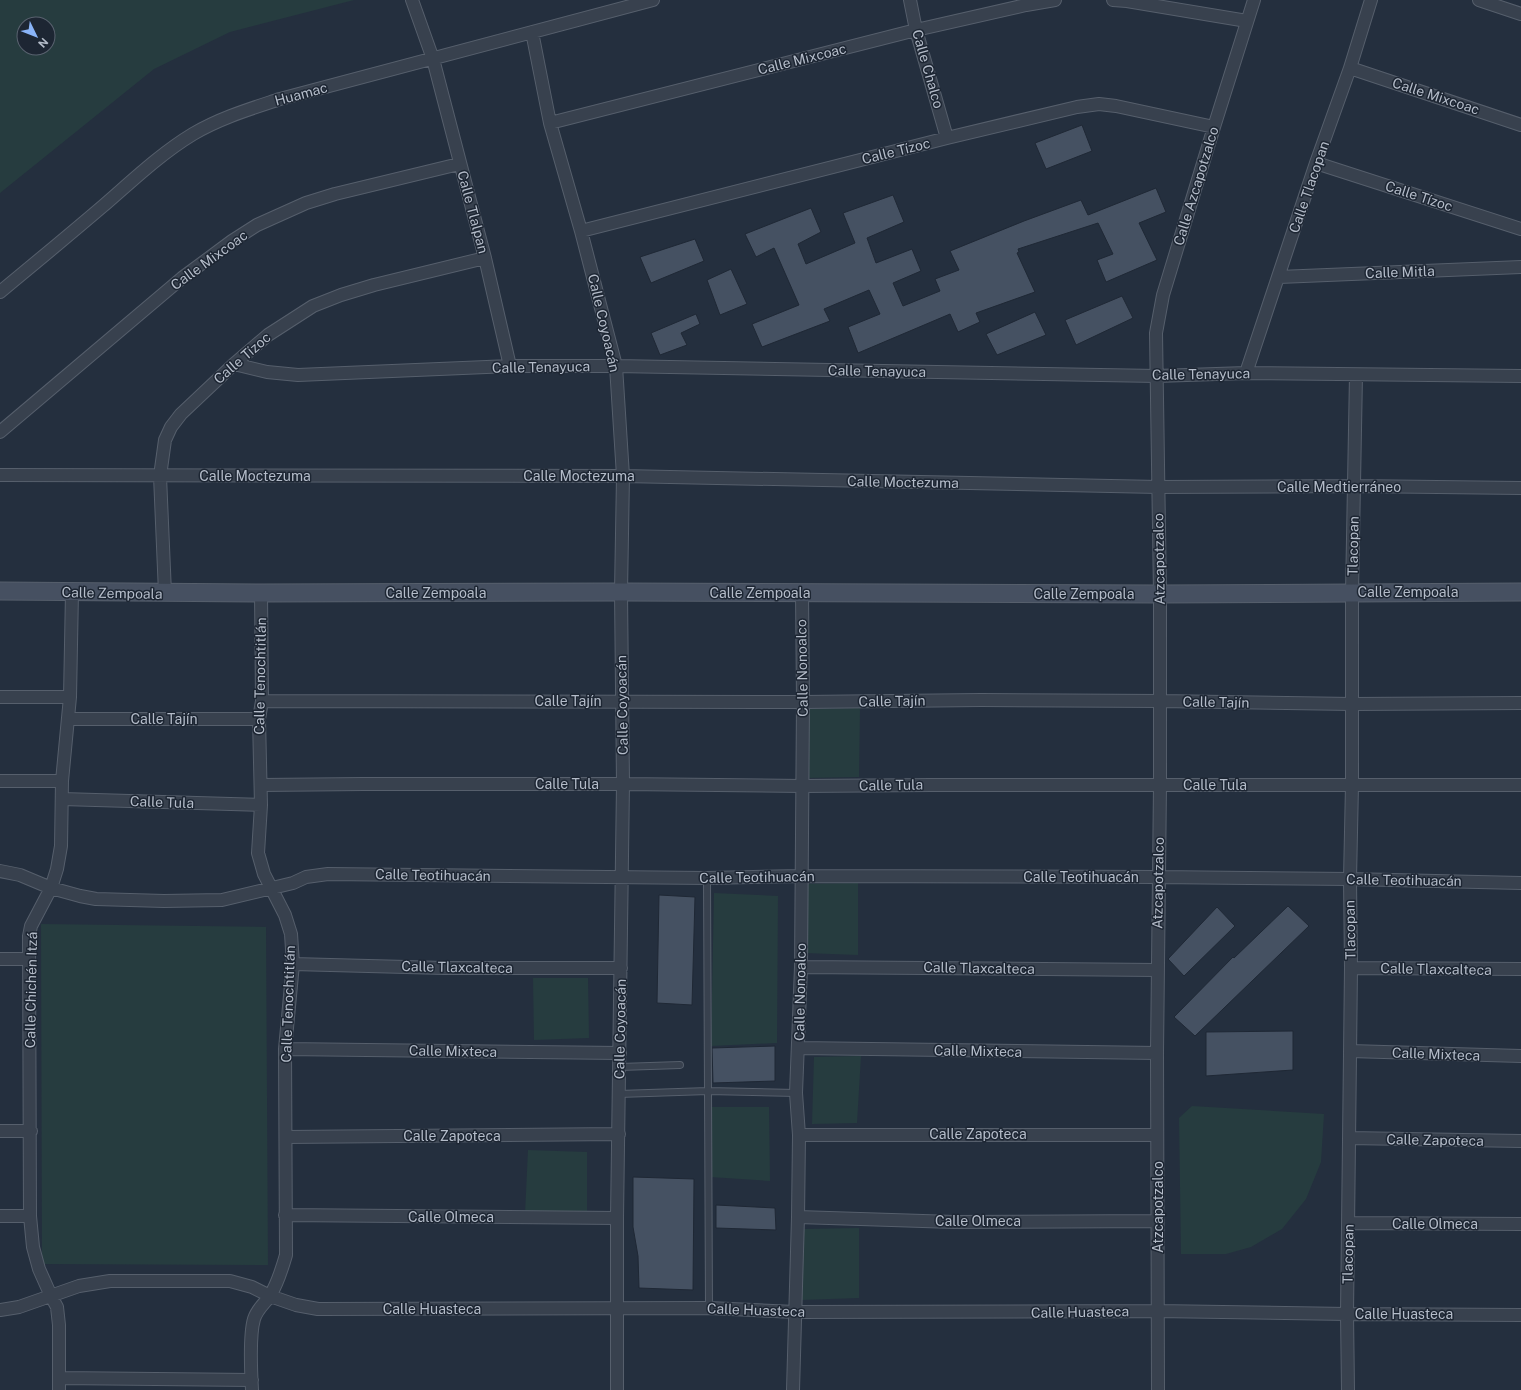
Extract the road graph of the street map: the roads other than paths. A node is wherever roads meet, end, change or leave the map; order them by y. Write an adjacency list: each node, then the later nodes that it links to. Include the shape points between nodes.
1 (412, 0): 13 (street, Calle Tlalpan)
2 (653, 0): 12 (street, Huamac)
3 (910, 0): 11 (street, Calle Chalco)
4 (1055, 0): 11 (street, Calle Mixcoac)
5 (1113, 0): 10 (street)
6 (1254, 0): 10 (street, Calle Azcapotzalco)
7 (1371, 0): 14 (street, Calle Tlacopan)
8 (1479, 0): 9 (street)
9 (1521, 14)
10 (1247, 21): 17 (street, Calle Azcapotzalco)
11 (916, 30): 15 (street, Calle Mixcoac); 18 (street, Calle Chalco)
12 (532, 32): 13 (street, Huamac); 15 (street, Calle Coyoacán)
13 (433, 59): 20 (street, Calle Tlalpan); 26 (street, Huamac, via 257,106 233,114 194,134 160,157)
14 (1350, 68): 16 (street, Calle Mixcoac); 19 (street, Calle Tlacopan)
15 (550, 123): 22 (street, Calle Coyoacán)
16 (1521, 125)
17 (1214, 127): 18 (street, Calle Tízoc, via 1099,104); 32 (street, Calle Azcapotzalco, via 1164,295 1156,333)
18 (947, 138): 22 (street, Calle Tízoc)
19 (1316, 163): 21 (street, Calle Tízoc); 25 (street, Calle Tlacopan)
20 (459, 164): 23 (street, Calle Tlalpan); 34 (street, Calle Mixcoac, via 306,203 232,240 182,278)
21 (1521, 229)
22 (581, 231): 29 (street, Calle Coyoacán)
23 (485, 258): 27 (street, Calle Tízoc, via 374,285 313,306 268,335); 28 (street, Calle Tlalpan)
24 (1521, 267): 25 (street, Calle Mitla)
25 (1279, 277): 30 (street, Calle Tlacopan)
26 (0, 292)
27 (234, 364): 28 (street, Calle Tenayuca, via 274,373 298,375); 36 (street, Calle Tízoc, via 181,414 171,427 165,440)
28 (510, 366): 29 (street, Calle Tenayuca)
29 (616, 366): 32 (street, Calle Tenayuca); 37 (street, Calle Coyoacán)
30 (1246, 373): 31 (street, Calle Tenayuca); 32 (street, Calle Tenayuca)
31 (1356, 375): 33 (street, Calle Tenayuca); 38 (street, Tlacopan)
32 (1157, 376): 39 (street, Atzcapotzalco)
33 (1521, 376)
34 (0, 432)
35 (0, 475): 36 (street, Calle Moctezuma)
36 (160, 476): 37 (street, Calle Moctezuma); 45 (street, Calle Tízoc)
37 (623, 476): 39 (street, Calle Moctezuma); 43 (street, Calle Coyoacán)
38 (1354, 486): 39 (street, Calle Medtierráneo); 40 (street, Calle Medtierráneo); 46 (street, Tlacopan)
39 (1158, 487): 49 (street, Atzcapotzalco)
40 (1521, 488)
41 (0, 590): 42 (street, Calle Zempoala)
42 (72, 592): 45 (street, Calle Zempoala); 51 (street, Calle Chichén Itzá)
43 (621, 592): 47 (street, Calle Zempoala); 48 (street, Calle Zempoala); 54 (street, Calle Coyoacán)
44 (1521, 592): 46 (street, Calle Zempoala)
45 (165, 593): 47 (street, Calle Zempoala)
46 (1352, 593): 49 (street, Calle Zempoala); 57 (street, Tlacopan)
47 (261, 594): 52 (street, Calle Tenochtitlán)
48 (802, 594): 49 (street, Calle Zempoala); 55 (street, Calle Nonoalco)
49 (1160, 594): 53 (street, Atzcapotzalco)
50 (0, 697): 51 (street)
51 (70, 697): 58 (street, Calle Chichén Itzá)
52 (262, 701): 54 (street, Calle Tajín); 59 (street, Calle Tenochtitlán)
53 (1160, 701): 55 (street, Calle Tajín); 57 (street, Calle Tajín); 64 (street, Atzcapotzalco)
54 (622, 702): 55 (street, Calle Tajín); 62 (street, Calle Coyoacán)
55 (803, 702): 67 (street, Calle Nonoalco)
56 (1521, 703): 57 (street, Calle Tajín)
57 (1352, 704): 65 (street, Tlacopan)
58 (69, 719): 59 (street, Calle Tajín); 60 (street, Calle Chichén Itzá)
59 (259, 720): 63 (street, Calle Tenochtitlán)
60 (62, 781): 61 (street); 68 (street, Calle Chichén Itzá)
61 (0, 782)
62 (623, 784): 63 (street, Calle Tula); 67 (street, Calle Tula); 73 (street, Calle Coyoacán)
63 (261, 785): 69 (street, Calle Tenochtitlán)
64 (1160, 785): 65 (street, Calle Tula); 67 (street, Calle Tula); 72 (street, Atzcapotzalco)
65 (1352, 785): 66 (street, Calle Tula); 75 (street, Tlacopan)
66 (1521, 785)
67 (802, 786): 71 (street, Calle Nonoalco)
68 (62, 799): 69 (street, Calle Tula); 78 (street, Calle Chichén Itzá, via 61,846)
69 (261, 805): 77 (street, Calle Tenochtitlán, via 258,853)
70 (0, 871): 78 (street, Calle Teotihuacán, via 20,875)
71 (801, 876): 72 (street, Calle Teotihuacán); 74 (street, Calle Teotihuacán); 82 (street, Calle Nonoalco)
72 (1158, 877): 75 (street, Calle Teotihuacán); 85 (street, Atzcapotzalco)
73 (622, 878): 74 (street, Calle Teotihuacán); 77 (street, Calle Teotihuacán, via 328,874); 83 (street, Calle Coyoacán)
74 (707, 878): 95 (lane)
75 (1350, 879): 76 (street, Calle Teotihuacán); 84 (street, Tlacopan)
76 (1521, 883)
77 (271, 887): 78 (street, Calle Teotihuacán, via 222,900 164,901 96,899); 81 (street, Calle Tenochtitlán, via 291,934)
78 (51, 888): 80 (street, Calle Chichén Itzá, via 31,926)
79 (0, 959): 80 (street)
80 (29, 959): 99 (street, Calle Chichén Itzá)
81 (293, 964): 83 (street, Calle Tlaxcalteca, via 444,968); 88 (street, Calle Tenochtitlán)
82 (801, 967): 85 (street, Calle Tlaxcalteca); 87 (street, Calle Nonoalco)
83 (621, 968): 90 (street, Calle Coyoacán)
84 (1351, 968): 86 (street, Calle Tlaxcalteca); 89 (street, Tlacopan)
85 (1157, 970): 91 (street, Atzcapotzalco)
86 (1521, 970)
87 (799, 1048): 91 (street, Calle Mixteca); 96 (street, Calle Nonoalco)
88 (286, 1049): 90 (street, Calle Mixteca); 103 (street, Calle Tenochtitlán)
89 (1350, 1052): 92 (street, Calle Mixteca); 104 (street, Tlacopan)
90 (620, 1053): 94 (street, Calle Coyoacán)
91 (1157, 1054): 101 (street, Atzcapotzalco)
92 (1521, 1056)
93 (680, 1065): 94 (lane)
94 (620, 1067): 97 (street, Calle Coyoacán)
95 (708, 1091): 96 (lane); 97 (lane); 116 (lane)
96 (796, 1093): 102 (street, Calle Nonoalco)
97 (619, 1094): 100 (street, Calle Coyoacán)
98 (0, 1131): 99 (street)
99 (31, 1131): 108 (street, Calle Chichén Itzá)
100 (619, 1134): 103 (street, Calle Zapoteca); 110 (street, Calle Coyoacán)
101 (1157, 1135): 102 (street, Calle Zapoteca); 111 (street, Atzcapotzalco)
102 (799, 1136): 109 (street, Calle Nonoalco)
103 (286, 1137): 106 (street, Calle Tenochtitlán)
104 (1349, 1138): 105 (street, Calle Zapoteca); 112 (street, Tlacopan)
105 (1521, 1141)
106 (285, 1215): 110 (street, Calle Olmeca); 115 (street, Calle Tenochtitlán, via 286,1256)
107 (0, 1216): 108 (street)
108 (30, 1216): 114 (street, Calle Chichén Itzá, via 33,1247)
109 (798, 1217): 111 (street, Calle Olmeca, via 954,1222); 120 (street, Calle Nonoalco)
110 (617, 1218): 117 (street, Calle Coyoacán)
111 (1158, 1221): 119 (street, Atzcapotzalco)
112 (1349, 1223): 113 (street, Calle Olmeca); 121 (street, Tlacopan)
113 (1521, 1224)
114 (50, 1296): 115 (street, Calle Huasteca, via 79,1286 110,1282 223,1281 252,1287); 118 (street, Calle Huasteca, via 20,1307); 123 (street, Calle Chichén Itzá, via 57,1307 59,1325)
115 (270, 1296): 117 (street, Calle Huasteca, via 318,1309); 124 (street, Calle Tenochtitlán, via 259,1308 254,1319)
116 (709, 1308): 117 (street, Calle Huasteca); 120 (street, Calle Huasteca)
117 (617, 1309): 125 (street, Calle Coyoacán)
118 (0, 1310)
119 (1157, 1311): 120 (street, Calle Huasteca); 121 (street, Calle Huasteca); 127 (street, Atzcapotzalco)
120 (794, 1312): 126 (street, Calle Nonoalco)
121 (1347, 1314): 122 (street, Calle Huasteca); 128 (street, Tlacopan)
122 (1521, 1315)
123 (59, 1384): 124 (street)
124 (252, 1385)
125 (617, 1390)
126 (793, 1390)
127 (1158, 1390)
128 (1348, 1390)

